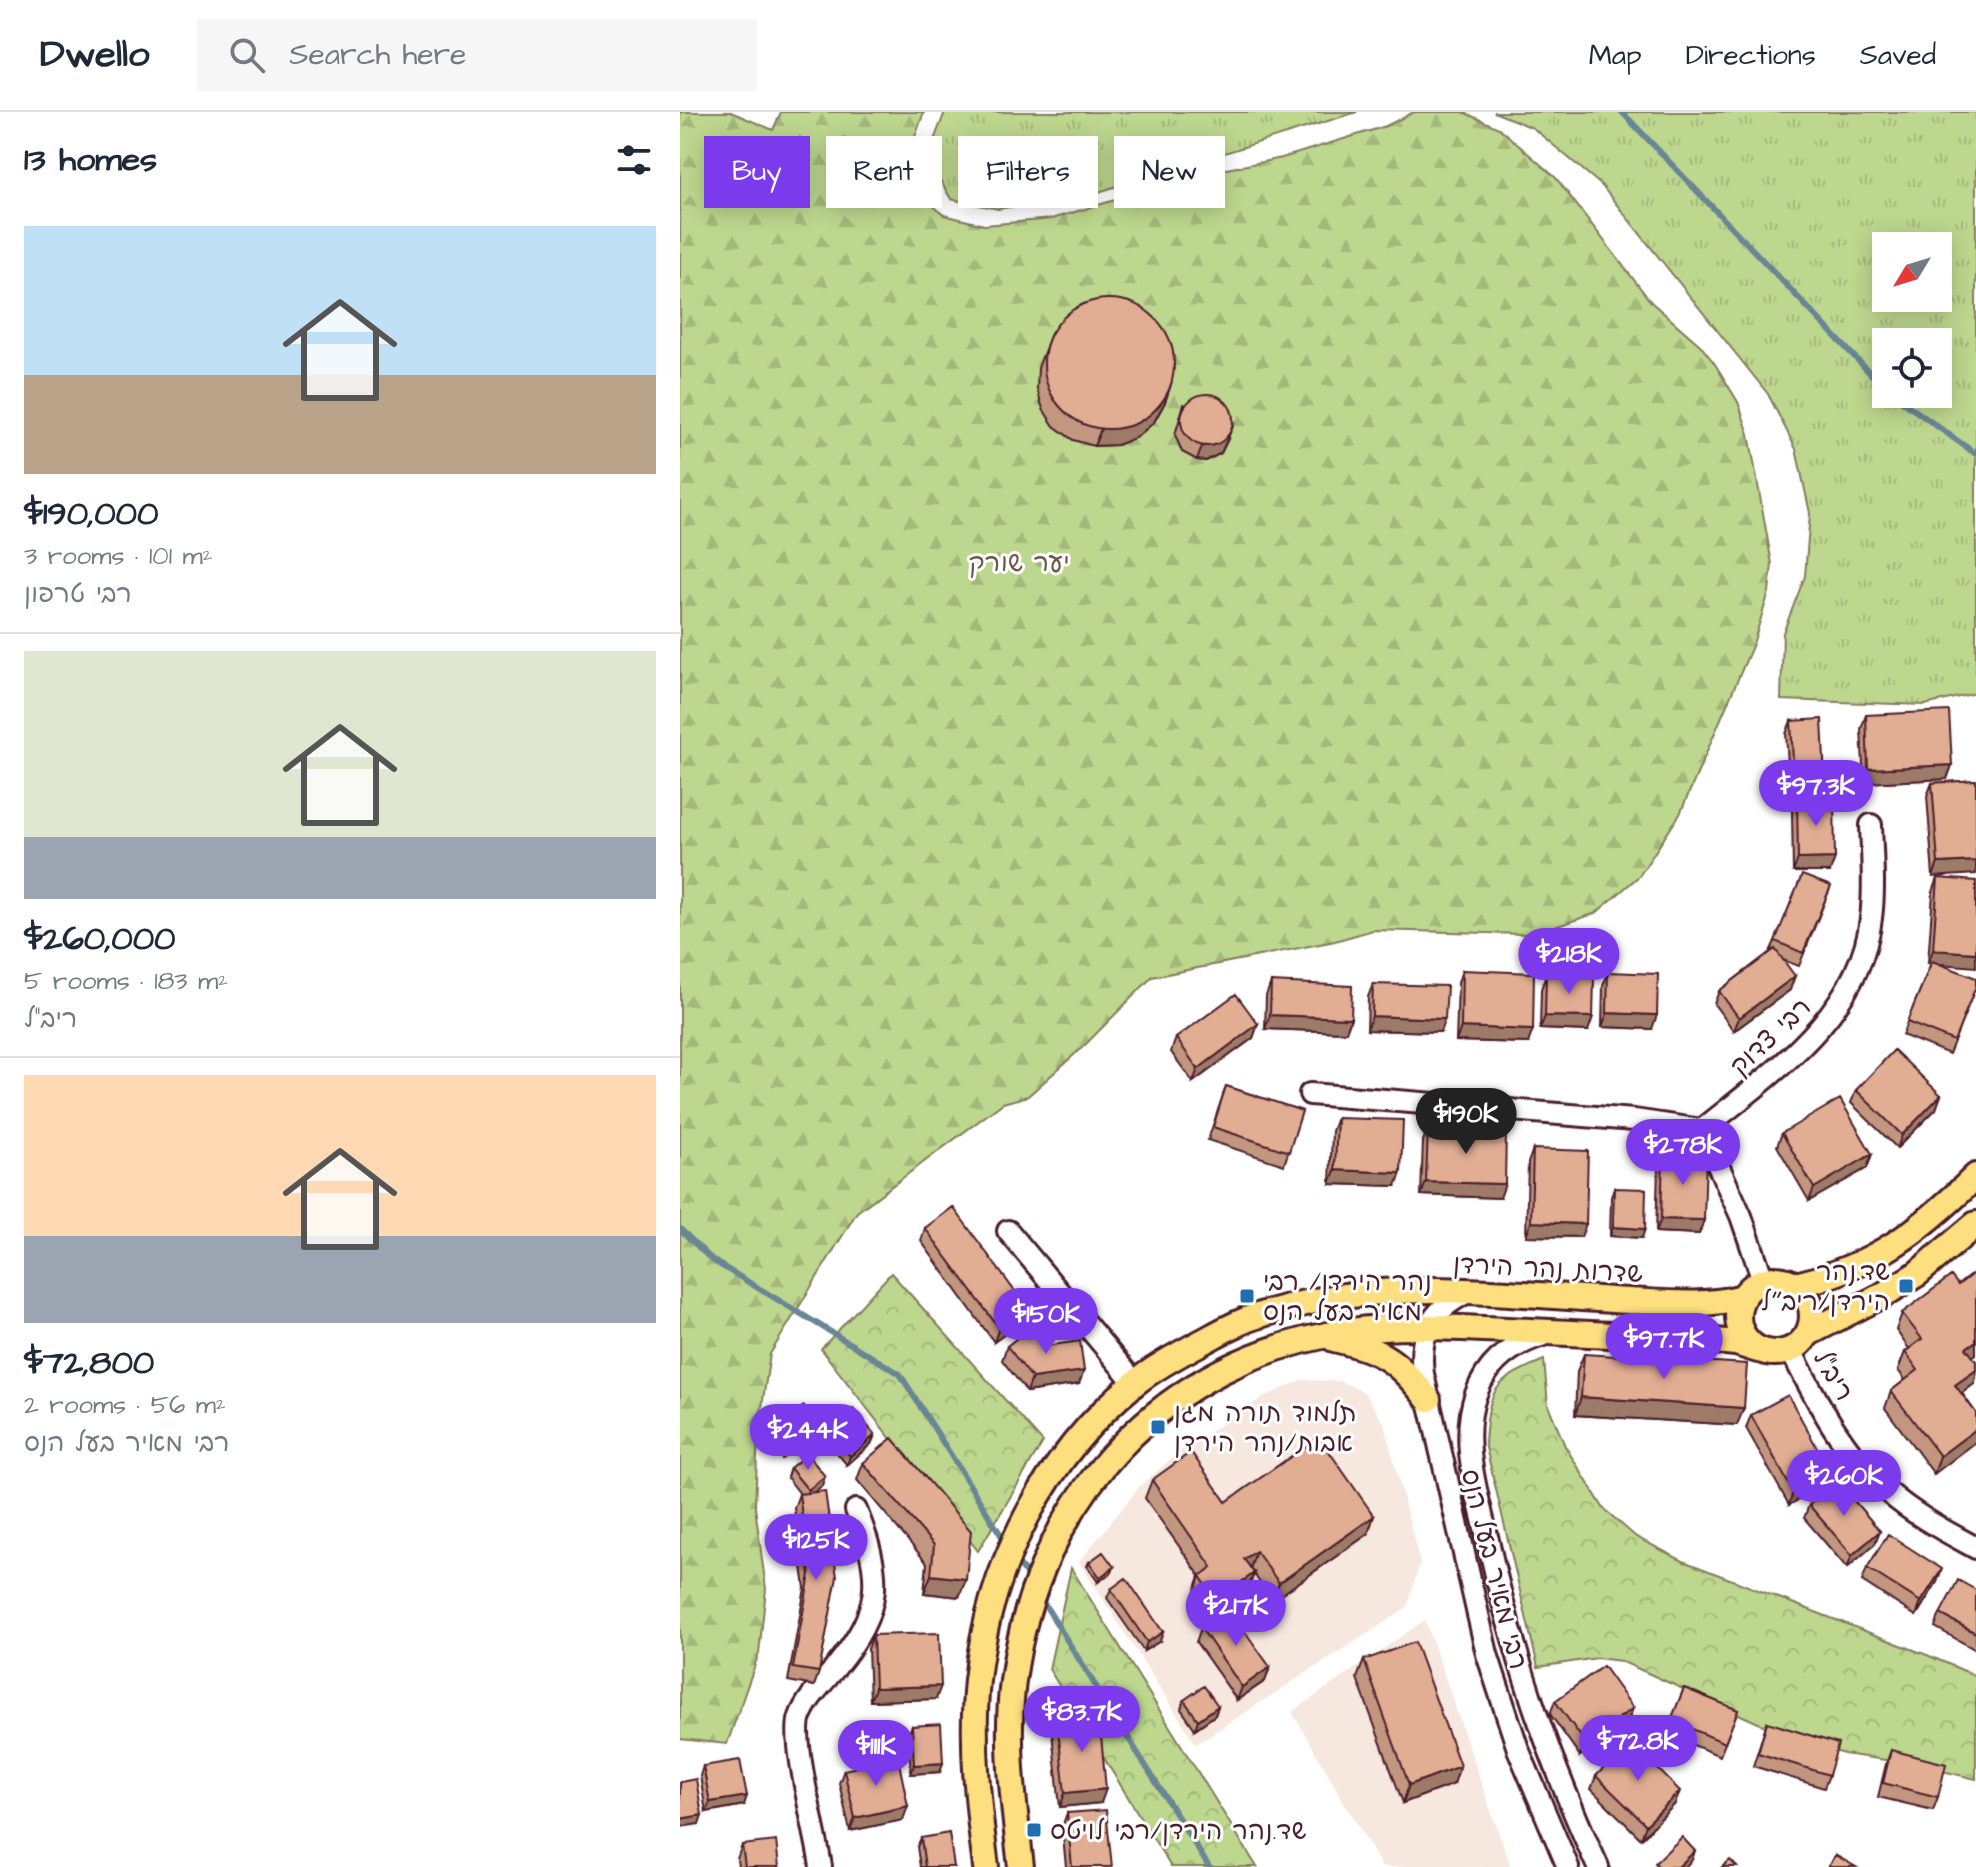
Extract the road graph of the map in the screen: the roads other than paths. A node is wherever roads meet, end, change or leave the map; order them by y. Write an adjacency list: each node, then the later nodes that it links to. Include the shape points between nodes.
1 (1871, 825): 3 (street, רבי צדוק, via 1871,919 1860,966 1830,1017 1789,1059)
2 (1310, 1094): 3 (street)
3 (1702, 1130): 7 (street)
4 (1976, 1176): 8 (main road, via 1898,1244 1851,1269)
5 (1976, 1224): 13 (main road, via 1917,1274)
6 (1008, 1231): 17 (street)
7 (1763, 1280): 8 (main road); 10 (main road)
8 (1796, 1285): 13 (main road, via 1813,1312)
9 (1468, 1292): 10 (main road, שדרות נהר הירדן, via 1697,1304); 11 (street, via 1449,1301); 17 (main road, שדרות נהר הירדן, via 1388,1293 1303,1304 1249,1319)
10 (1743, 1297): 15 (main road, via 1738,1308 1741,1332)
11 (1428, 1326): 12 (main road); 14 (main road); 18 (street, רבי מאיר בעל הנס, via 1421,1356)
12 (1555, 1332): 15 (main road, via 1707,1340); 25 (street, רבי מאיר בעל הנס, via 1517,1345 1494,1363 1475,1396 1469,1441 1517,1658 1543,1739)
13 (1809, 1333): 16 (main road)
14 (1324, 1336): 18 (main road, via 1388,1357); 23 (main road, via 1262,1352 1170,1402 1112,1454 1070,1511 1027,1606 1012,1684 1010,1757)
15 (1758, 1350): 16 (main road)
16 (1791, 1351): 20 (street, ריב"ל, via 1834,1427 1877,1482 1918,1516)
17 (1135, 1383): 22 (main road, שדרות נהר הירדן, via 1057,1466 1020,1528 993,1596 977,1680 974,1758)
18 (1428, 1399): 24 (street, רבי מאיר בעל הנס, via 1487,1654 1518,1749)
19 (856, 1510): 21 (street, via 876,1578 869,1613 849,1651 799,1719 799,1750)
20 (1976, 1548)
21 (821, 1867)
22 (986, 1867)
23 (1021, 1867)
24 (1568, 1867)
25 (1598, 1867)

